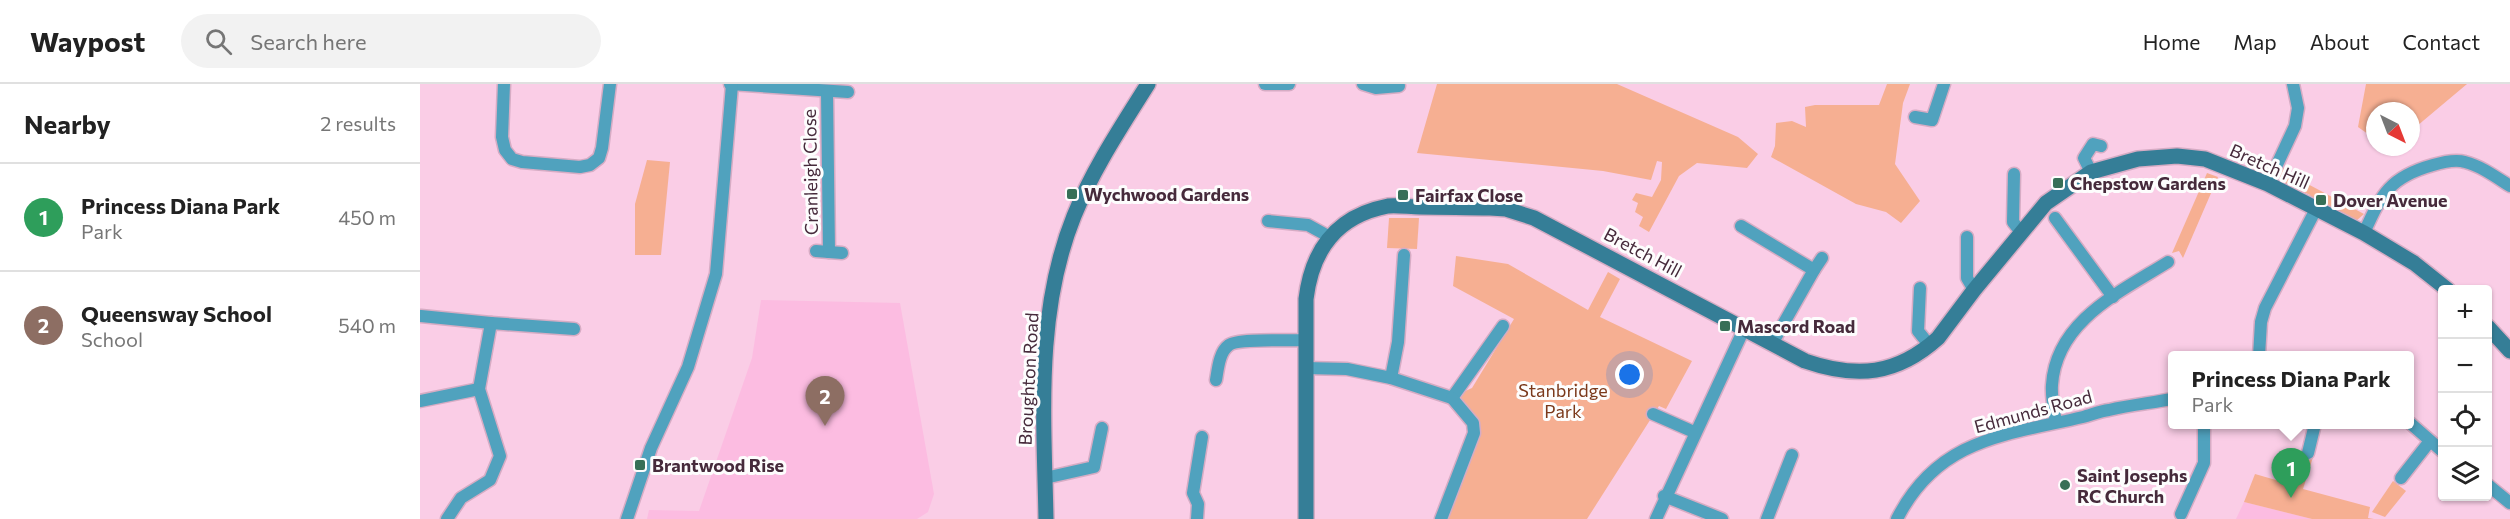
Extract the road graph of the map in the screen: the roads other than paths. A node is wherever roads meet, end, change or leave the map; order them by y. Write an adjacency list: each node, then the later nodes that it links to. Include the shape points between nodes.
1 (504, 84): 2 (street, via 502,137 512,159 580,167 590,165 602,148)
2 (610, 84)
3 (731, 84): 11 (street); 75 (street, via 716,274 688,367 651,448)
4 (1148, 84): 68 (street, Broughton Road, via 1089,182 1064,244 1046,335 1042,433)
5 (1265, 84): 6 (street)
6 (1288, 84)
7 (1363, 84): 10 (street, via 1376,88)
8 (1944, 84): 13 (street, via 1932,120)
9 (2293, 84): 17 (street, via 2298,108 2295,126)
10 (1399, 86)
11 (827, 92): 12 (street); 28 (street, Cranleigh Close)
12 (848, 92)
13 (1915, 117)
14 (2101, 146): 15 (street, via 2093,144 2084,158)
15 (2091, 172): 17 (street, Bretch Hill, via 2138,159 2177,156 2205,159); 23 (street, Bretch Hill, via 2046,203)
16 (2014, 174): 23 (street, via 2013,222)
17 (2268, 184): 19 (street, Bretch Hill)
18 (2510, 186): 24 (street, via 2463,161 2445,161 2414,170 2386,191)
19 (2316, 209): 24 (street, Bretch Hill); 47 (street, via 2265,308)
20 (2055, 218): 37 (street)
21 (1268, 221): 25 (street, via 1308,225)
22 (1741, 226): 33 (street)
23 (2020, 231): 36 (street, Bretch Hill)
24 (2364, 233): 34 (street, Bretch Hill)
25 (1328, 236): 42 (street, Bretch Hill, via 1360,215 1389,206 1506,209 1534,218); 44 (street, Bretch Hill, via 1309,276)
26 (1967, 237): 36 (street, via 1967,278)
27 (816, 251): 28 (street, Cranleigh Close)
28 (829, 252): 29 (street, Cranleigh Close)
29 (842, 253)
30 (1404, 255): 50 (street, via 1398,342)
31 (1822, 258): 33 (street)
32 (2168, 262): 37 (street)
33 (1814, 270): 45 (street)
34 (2442, 285)
35 (1920, 288): 46 (street, via 1918,331)
36 (1974, 290): 46 (street, Bretch Hill)
37 (2113, 297): 57 (street, via 2074,327 2058,354 2052,386)
38 (421, 316): 39 (street)
39 (491, 323): 41 (street); 52 (street)
40 (1503, 326): 53 (street)
41 (574, 329)
42 (1744, 329): 45 (street, Bretch Hill); 62 (street)
43 (2492, 332): 48 (street)
44 (1305, 340): 49 (street, Bretch Hill); 51 (street, via 1229,344 1222,352)
45 (1772, 344): 46 (street, Bretch Hill, via 1825,368 1865,372 1901,364)
46 (1930, 346)
47 (2259, 351)
48 (2510, 351)
49 (1306, 368): 50 (street, via 1347,369); 78 (street, Bretch Hill)
50 (1390, 378): 53 (street)
51 (1216, 380)
52 (479, 389): 55 (street); 74 (street, via 500,456 490,480 461,498)
53 (1452, 398): 79 (street, via 1473,423 1474,433)
54 (2168, 400): 57 (street, Edmunds Road)
55 (420, 401)
56 (1653, 414): 62 (street)
57 (2055, 422): 83 (street, Edmunds Road, via 1969,447 1925,480)
58 (2414, 427): 64 (street)
59 (1102, 428): 68 (street, via 1094,467)
60 (2204, 429): 73 (street, via 2204,463)
61 (2314, 429): 66 (street)
62 (1694, 432): 71 (street)
63 (1202, 436): 77 (street, via 1193,493 1198,504)
64 (2430, 441): 65 (street); 69 (street)
65 (2438, 448)
66 (2308, 453)
67 (1792, 455): 82 (street)
68 (1045, 478): 76 (street, Broughton Road)
69 (2402, 478)
70 (2492, 489): 72 (street)
71 (1665, 496): 80 (street); 81 (street)
72 (2510, 502)
73 (2181, 514)
74 (447, 519)
75 (627, 519)
76 (1046, 519)
77 (1197, 519)
78 (1306, 519)
79 (1441, 519)
80 (1656, 519)
81 (1722, 519)
82 (1767, 519)
83 (1897, 519)

